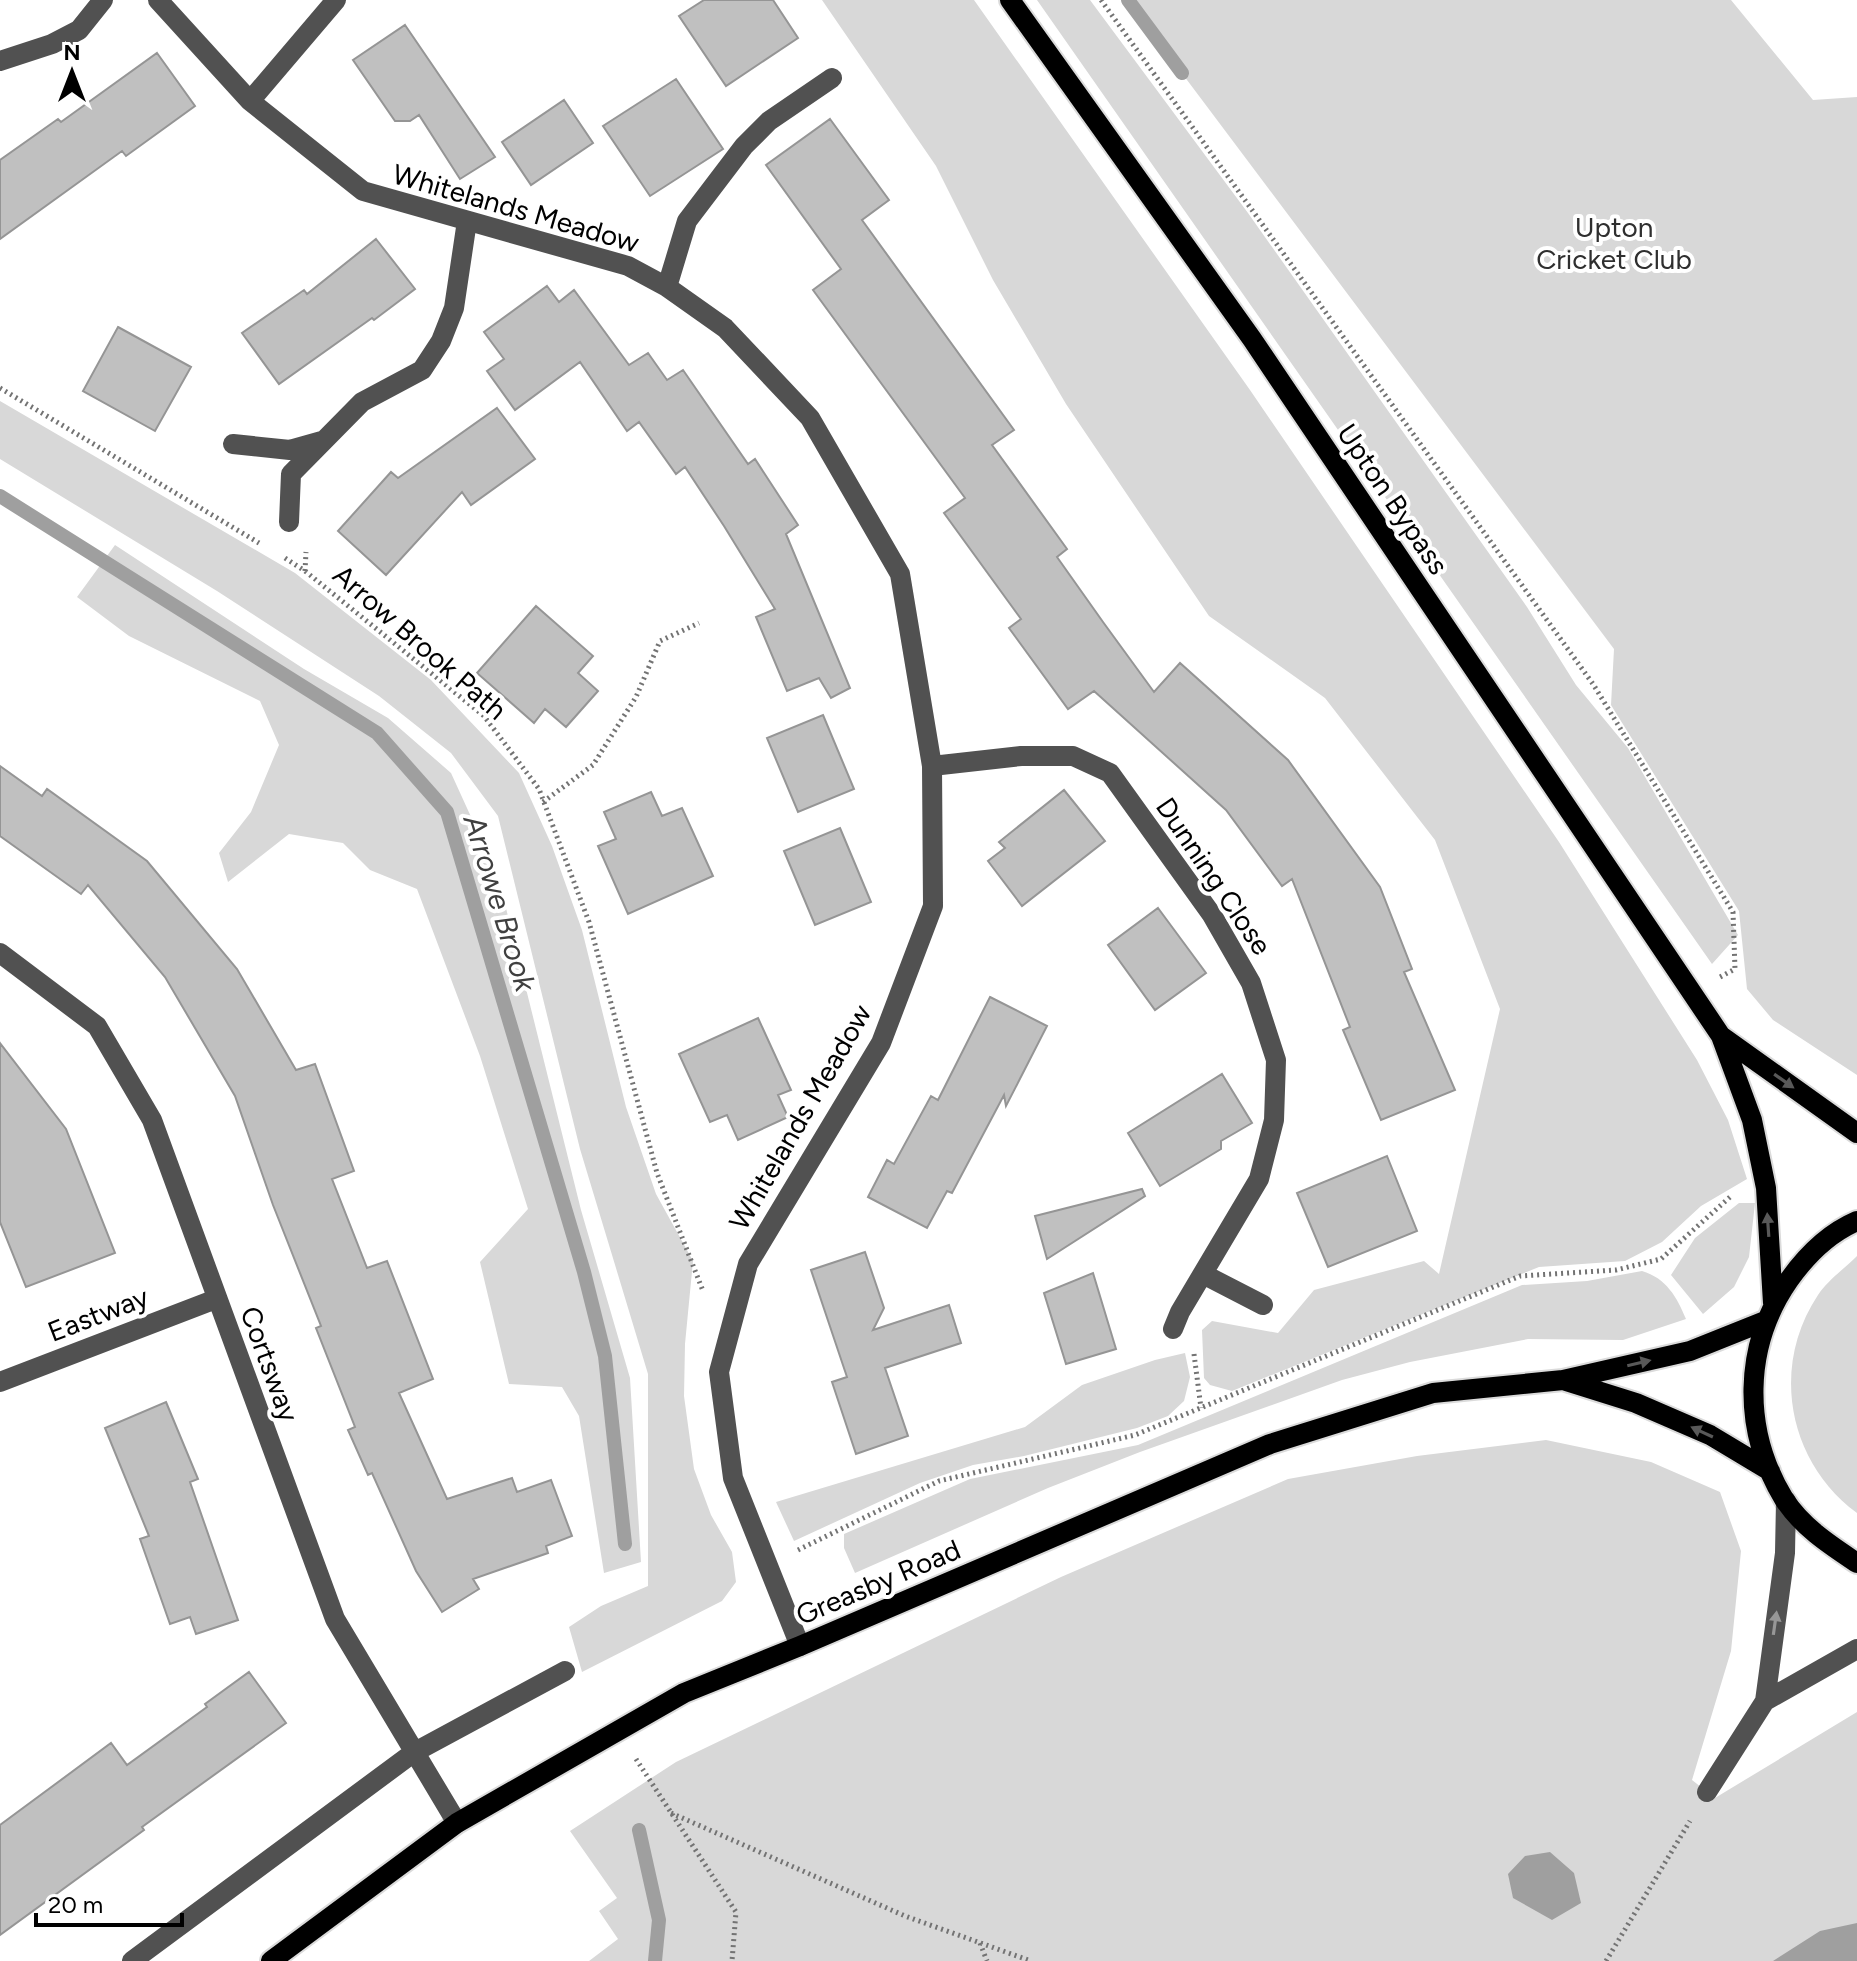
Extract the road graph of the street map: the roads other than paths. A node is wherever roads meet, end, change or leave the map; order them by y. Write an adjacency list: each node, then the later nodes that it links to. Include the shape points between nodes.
1 (103, 0): 5 (street, via 79,30)
2 (158, 0): 7 (street, Whitelands Meadow)
3 (336, 0): 7 (street)
4 (1010, 0): 15 (main road, Upton Bypass, via 1252,339)
5 (0, 61)
6 (832, 78): 9 (street, via 769,121 744,146 687,221)
7 (250, 101): 8 (street, Whitelands Meadow, via 363,191)
8 (467, 221): 9 (street, Whitelands Meadow, via 628,266); 10 (street, via 454,308 441,341 422,370 362,402)
9 (667, 287): 13 (street, Whitelands Meadow, via 725,328 810,418 900,574)
10 (326, 440): 11 (street, via 290,450); 12 (street, via 291,474)
11 (233, 444)
12 (289, 522)
13 (932, 766): 18 (street, Dunning Close, via 1073,756 1110,773 1212,915 1251,983 1276,1060 1274,1120 1259,1179); 28 (street, Whitelands Meadow, via 933,906 881,1043 748,1264 719,1372 733,1478)
14 (0, 953): 19 (street, Cortsway, via 97,1026 152,1120)
15 (1721, 1036): 16 (main road, Upton Bypass, one-way to 16); 21 (main road, Upton Bypass, one-way to 15, via 1766,1188 1752,1120)
16 (1857, 1133)
17 (1857, 1221): 21 (main road, via 1842,1227 1803,1261)
18 (1203, 1274): 20 (street); 22 (street, Dunning Close)
19 (216, 1299): 24 (street, Eastway); 32 (street, Cortsway, via 335,1619)
20 (1263, 1305)
21 (1769, 1312): 23 (main road, Greasby Road, one-way to 21, via 1690,1351); 25 (main road, via 1755,1358 1752,1397 1757,1435)
22 (1173, 1329)
23 (1563, 1380): 25 (main road, Greasby Road, one-way to 23, via 1710,1435 1636,1403); 28 (main road, Greasby Road, via 1433,1393 1270,1444)
24 (0, 1382)
25 (1770, 1471): 26 (main road)
26 (1786, 1501): 27 (main road, via 1821,1539); 31 (street, one-way to 26, via 1785,1553)
27 (1857, 1563)
28 (800, 1646): 34 (main road, Greasby Road, via 684,1693)
29 (1857, 1649): 31 (street)
30 (565, 1671): 32 (street)
31 (1765, 1701): 33 (street)
32 (413, 1753): 34 (street, Cortsway); 35 (street)
33 (1707, 1792)
34 (457, 1823): 36 (main road, Greasby Road)
35 (132, 1961)
36 (271, 1961)

